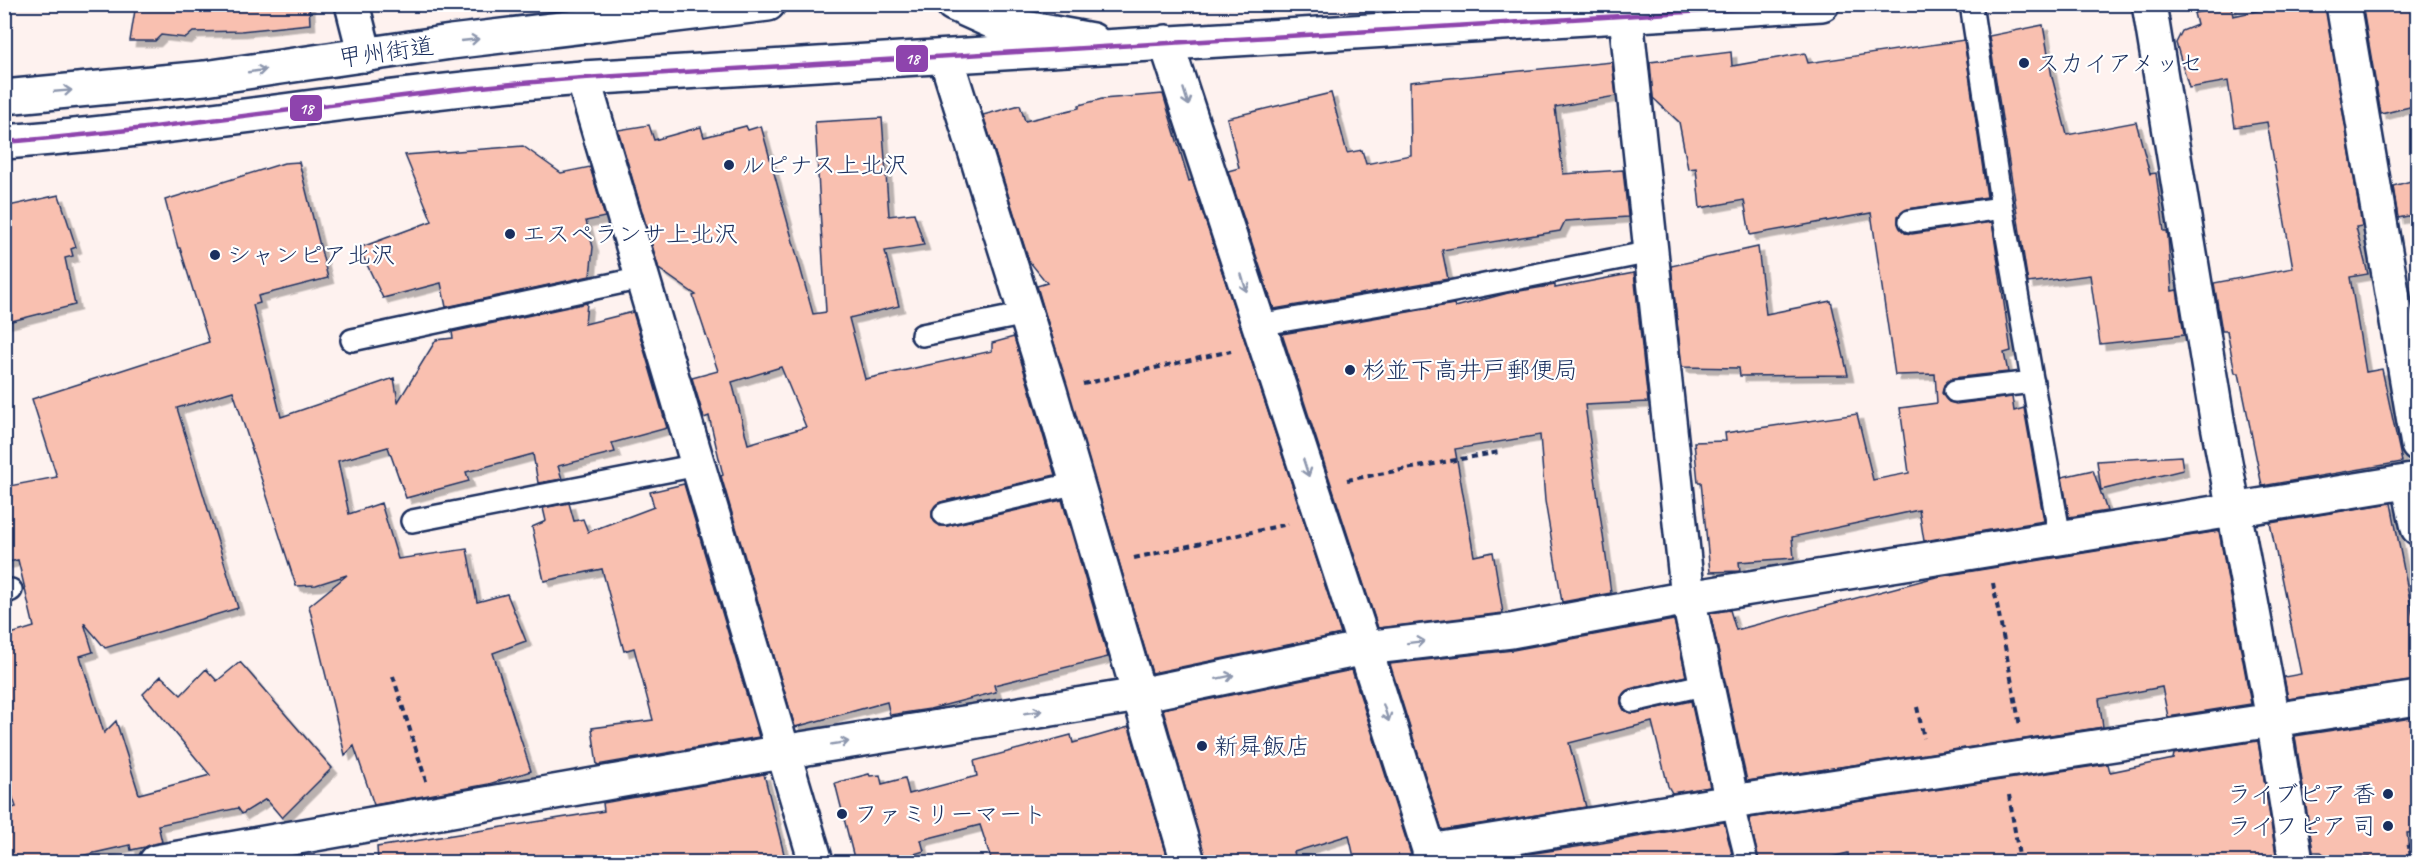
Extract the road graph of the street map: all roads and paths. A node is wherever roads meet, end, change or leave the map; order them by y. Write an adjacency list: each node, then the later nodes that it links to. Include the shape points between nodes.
1 (352, 4): 12 (main road)
2 (953, 4): 11 (main road, via 993,22)
3 (1822, 4): 9 (main road, 甲州街道)
4 (1971, 4): 17 (lane)
5 (2149, 4): 34 (main road, via 2218,425)
6 (2343, 4): 28 (main road)
7 (752, 6): 12 (main road, 甲州街道, one-way to 7)
8 (1558, 12): 9 (main road, 甲州街道); 10 (main road, 甲州街道, via 1422,30)
9 (1626, 17): 19 (main road)
10 (1166, 42): 11 (main road, 甲州街道); 22 (main road, one-way to 22)
11 (1124, 44): 13 (main road, 甲州街道)
12 (364, 56): 15 (main road, 甲州街道, one-way to 12, via 205,78)
13 (946, 58): 14 (main road, 甲州街道); 21 (main road)
14 (583, 78): 16 (main road, 甲州街道, via 467,87 115,134); 20 (main road)
15 (4, 97)
16 (4, 142)
17 (2002, 208): 18 (lane); 25 (lane)
18 (1910, 221)
19 (1651, 252): 22 (lane); 42 (main road)
20 (642, 278): 24 (lane); 30 (main road)
21 (1026, 314): 23 (lane); 27 (main road)
22 (1261, 334): 27 (path); 33 (main road, one-way to 33)
23 (922, 336)
24 (352, 340)
25 (2032, 382): 26 (lane); 39 (lane)
26 (1955, 391)
27 (1050, 392): 32 (main road)
28 (2418, 445)
29 (1499, 452): 33 (path)
30 (698, 465): 37 (lane); 50 (main road)
31 (2413, 481): 34 (main road); 38 (main road)
32 (1077, 483): 35 (lane); 41 (main road)
33 (1312, 486): 36 (main road)
34 (2236, 510): 39 (main road); 49 (main road)
35 (944, 514)
36 (1322, 517): 41 (path); 43 (main road)
37 (412, 521)
38 (2418, 528)
39 (2060, 538): 40 (main road)
40 (1986, 550): 42 (main road); 51 (path)
41 (1101, 565): 46 (main road)
42 (1688, 598): 43 (main road, one-way to 42, via 1511,631); 45 (main road)
43 (1365, 648): 46 (main road, one-way to 43); 56 (main road, one-way to 56)
44 (393, 676): 53 (path)
45 (1707, 684): 48 (lane); 52 (main road)
46 (1139, 695): 50 (main road, one-way to 46); 59 (main road)
47 (2418, 698): 49 (main road)
48 (1633, 701)
49 (2273, 719): 51 (main road); 62 (main road)
50 (783, 752): 53 (main road); 58 (main road)
51 (2014, 759): 52 (main road); 61 (path)
52 (1732, 802): 56 (main road); 60 (lane)
53 (436, 812): 57 (main road)
54 (2418, 845): 55 (path)
55 (2406, 847)
56 (1431, 857)
57 (156, 862)
58 (816, 862)
59 (1188, 862)
60 (1747, 862)
61 (2020, 862)
62 (2296, 862)

